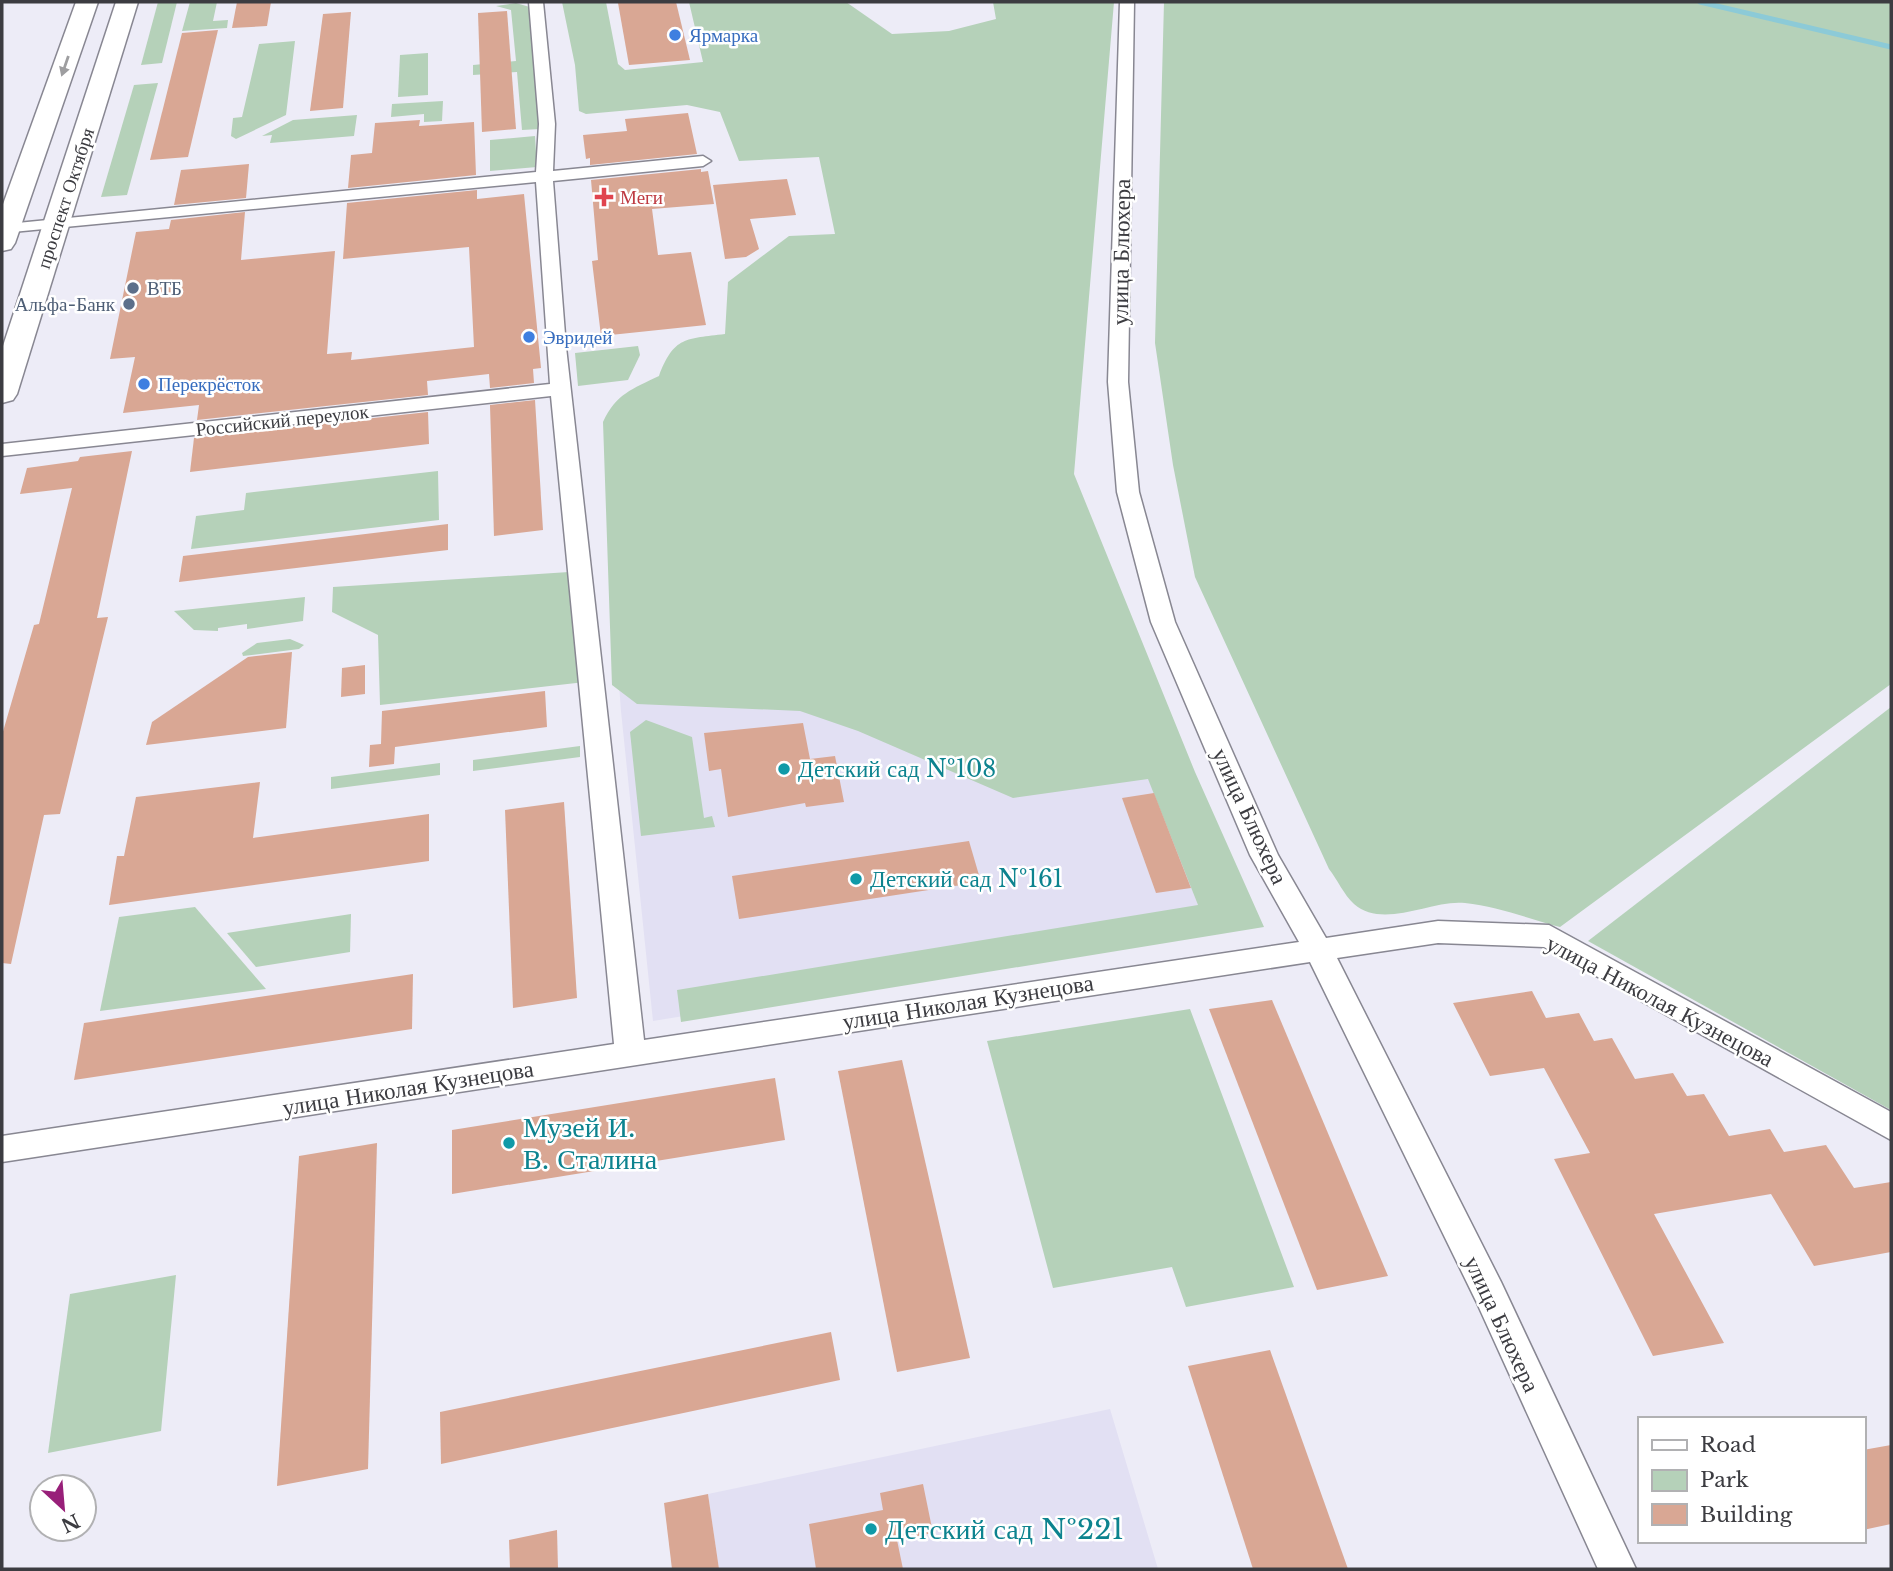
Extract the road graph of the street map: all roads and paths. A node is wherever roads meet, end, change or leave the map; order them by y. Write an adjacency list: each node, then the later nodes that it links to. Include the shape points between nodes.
1 (87, 2): 6 (main road, проспект Октября, one-way to 6)
2 (127, 2): 5 (main road, проспект Октября)
3 (536, 2): 8 (street, via 547,124)
4 (1127, 2): 14 (street, улица Блюхера, via 1118,383 1128,492 1163,622 1264,855)
5 (86, 130): 6 (main road); 9 (main road, проспект Октября)
6 (41, 134): 10 (main road, проспект Октября)
7 (703, 161): 8 (street)
8 (545, 177): 9 (street); 11 (street)
9 (57, 224): 10 (street); 12 (main road, проспект Октября)
10 (4, 236)
11 (561, 388): 13 (street, Российский переулок); 15 (street)
12 (2, 394)
13 (2, 450)
14 (1318, 950): 15 (street, улица Николая Кузнецова); 16 (street, улица Николая Кузнецова, via 1438,932 1549,936); 18 (street, улица Блюхера, via 1489,1293)
15 (630, 1054): 17 (street, улица Николая Кузнецова)
16 (1891, 1127)
17 (2, 1149)
18 (1617, 1569)

